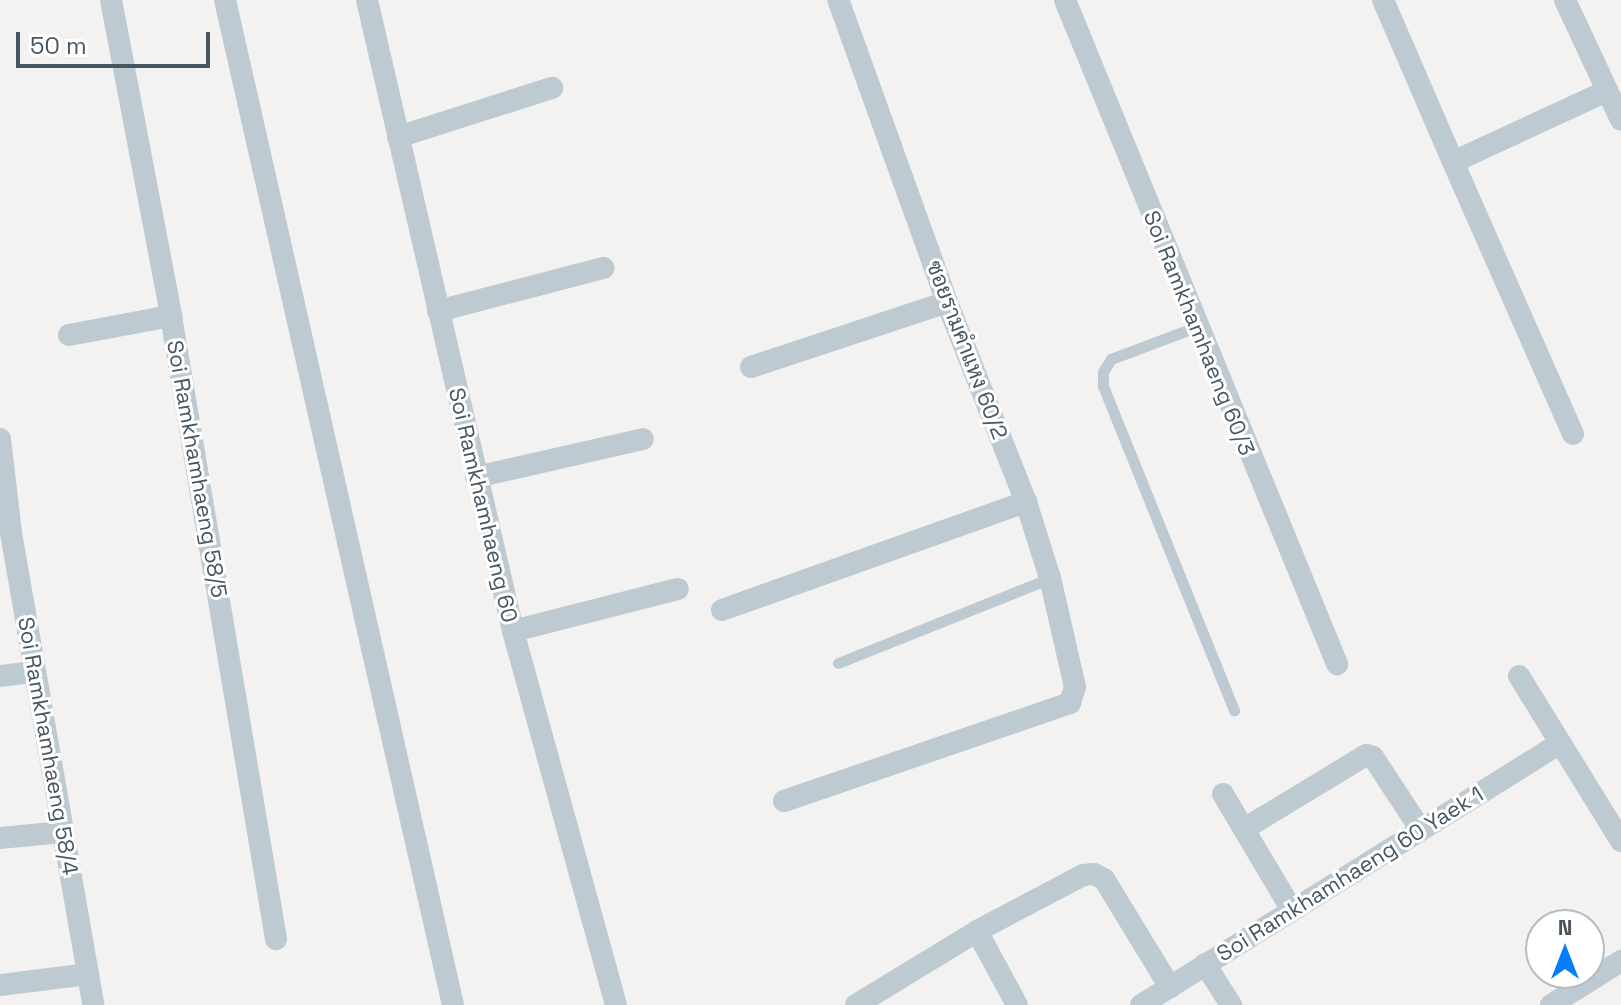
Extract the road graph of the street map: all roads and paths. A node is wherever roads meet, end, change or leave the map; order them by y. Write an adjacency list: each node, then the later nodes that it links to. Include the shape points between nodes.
1 (111, 0): 16 (street, Soi Ramkhamhaeng 58/5)
2 (225, 0): 53 (street)
3 (367, 0): 11 (street, Soi Ramkhamhaeng 60)
4 (838, 0): 14 (street, ซอยรามคำแหง 60/2)
5 (1065, 0): 17 (street, Soi Ramkhamhaeng 60/3)
6 (1383, 0): 12 (street)
7 (1565, 0): 9 (street)
8 (552, 88): 11 (street)
9 (1607, 91): 10 (street); 12 (street)
10 (1621, 120)
11 (398, 137): 15 (street, Soi Ramkhamhaeng 60)
12 (1453, 162): 20 (street)
13 (603, 268): 15 (street)
14 (947, 302): 19 (street); 24 (street, ซอยรามคำแหง 60/2)
15 (438, 311): 23 (street, Soi Ramkhamhaeng 60)
16 (171, 316): 18 (street); 46 (street, Soi Ramkhamhaeng 58/5)
17 (1196, 327): 31 (street, Soi Ramkhamhaeng 60/3); 35 (lane, via 1111,359 1103,386)
18 (69, 335)
19 (751, 367)
20 (1573, 434)
21 (0, 439): 25 (street, Soi Ramkhamhaeng 58/4)
22 (643, 439): 23 (street)
23 (476, 477): 29 (street, Soi Ramkhamhaeng 60)
24 (1026, 502): 26 (street, ซอยรามคำแหง 60/2); 28 (street)
25 (6, 534): 32 (street, Soi Ramkhamhaeng 58/4)
26 (1050, 578): 30 (lane); 38 (street, ซอยรามคำแหง 60/2, via 1072,663 1075,687 1070,703)
27 (678, 589): 29 (street)
28 (722, 610)
29 (513, 631): 54 (street, Soi Ramkhamhaeng 60)
30 (838, 663)
31 (1337, 664)
32 (34, 672): 33 (street); 41 (street, Soi Ramkhamhaeng 58/4)
33 (0, 676)
34 (1519, 676): 36 (street)
35 (1234, 711)
36 (1560, 743): 40 (street, Soi Ramkhamhaeng 60 Yaek 1); 43 (street)
37 (1223, 794): 39 (street)
38 (784, 801)
39 (1244, 829): 40 (street, via 1366,755 1373,757); 44 (street)
40 (1421, 830): 44 (street, Soi Ramkhamhaeng 60 Yaek 1)
41 (63, 832): 42 (street); 49 (street, Soi Ramkhamhaeng 58/4)
42 (0, 838)
43 (1621, 841)
44 (1292, 910): 48 (street, Soi Ramkhamhaeng 60 Yaek 1)
45 (977, 931): 51 (street, via 1094,874 1104,879); 55 (street); 56 (street)
46 (276, 939)
47 (1621, 961): 59 (street)
48 (1205, 964): 51 (street, Soi Ramkhamhaeng 60 Yaek 1); 58 (street)
49 (88, 974): 50 (street); 52 (street, Soi Ramkhamhaeng 58/4)
50 (0, 985)
51 (1170, 987): 57 (street, Soi Ramkhamhaeng 60 Yaek 1)
52 (93, 1005)
53 (453, 1005)
54 (616, 1005)
55 (856, 1005)
56 (1017, 1005)
57 (1141, 1005)
58 (1231, 1005)
59 (1551, 1005)

